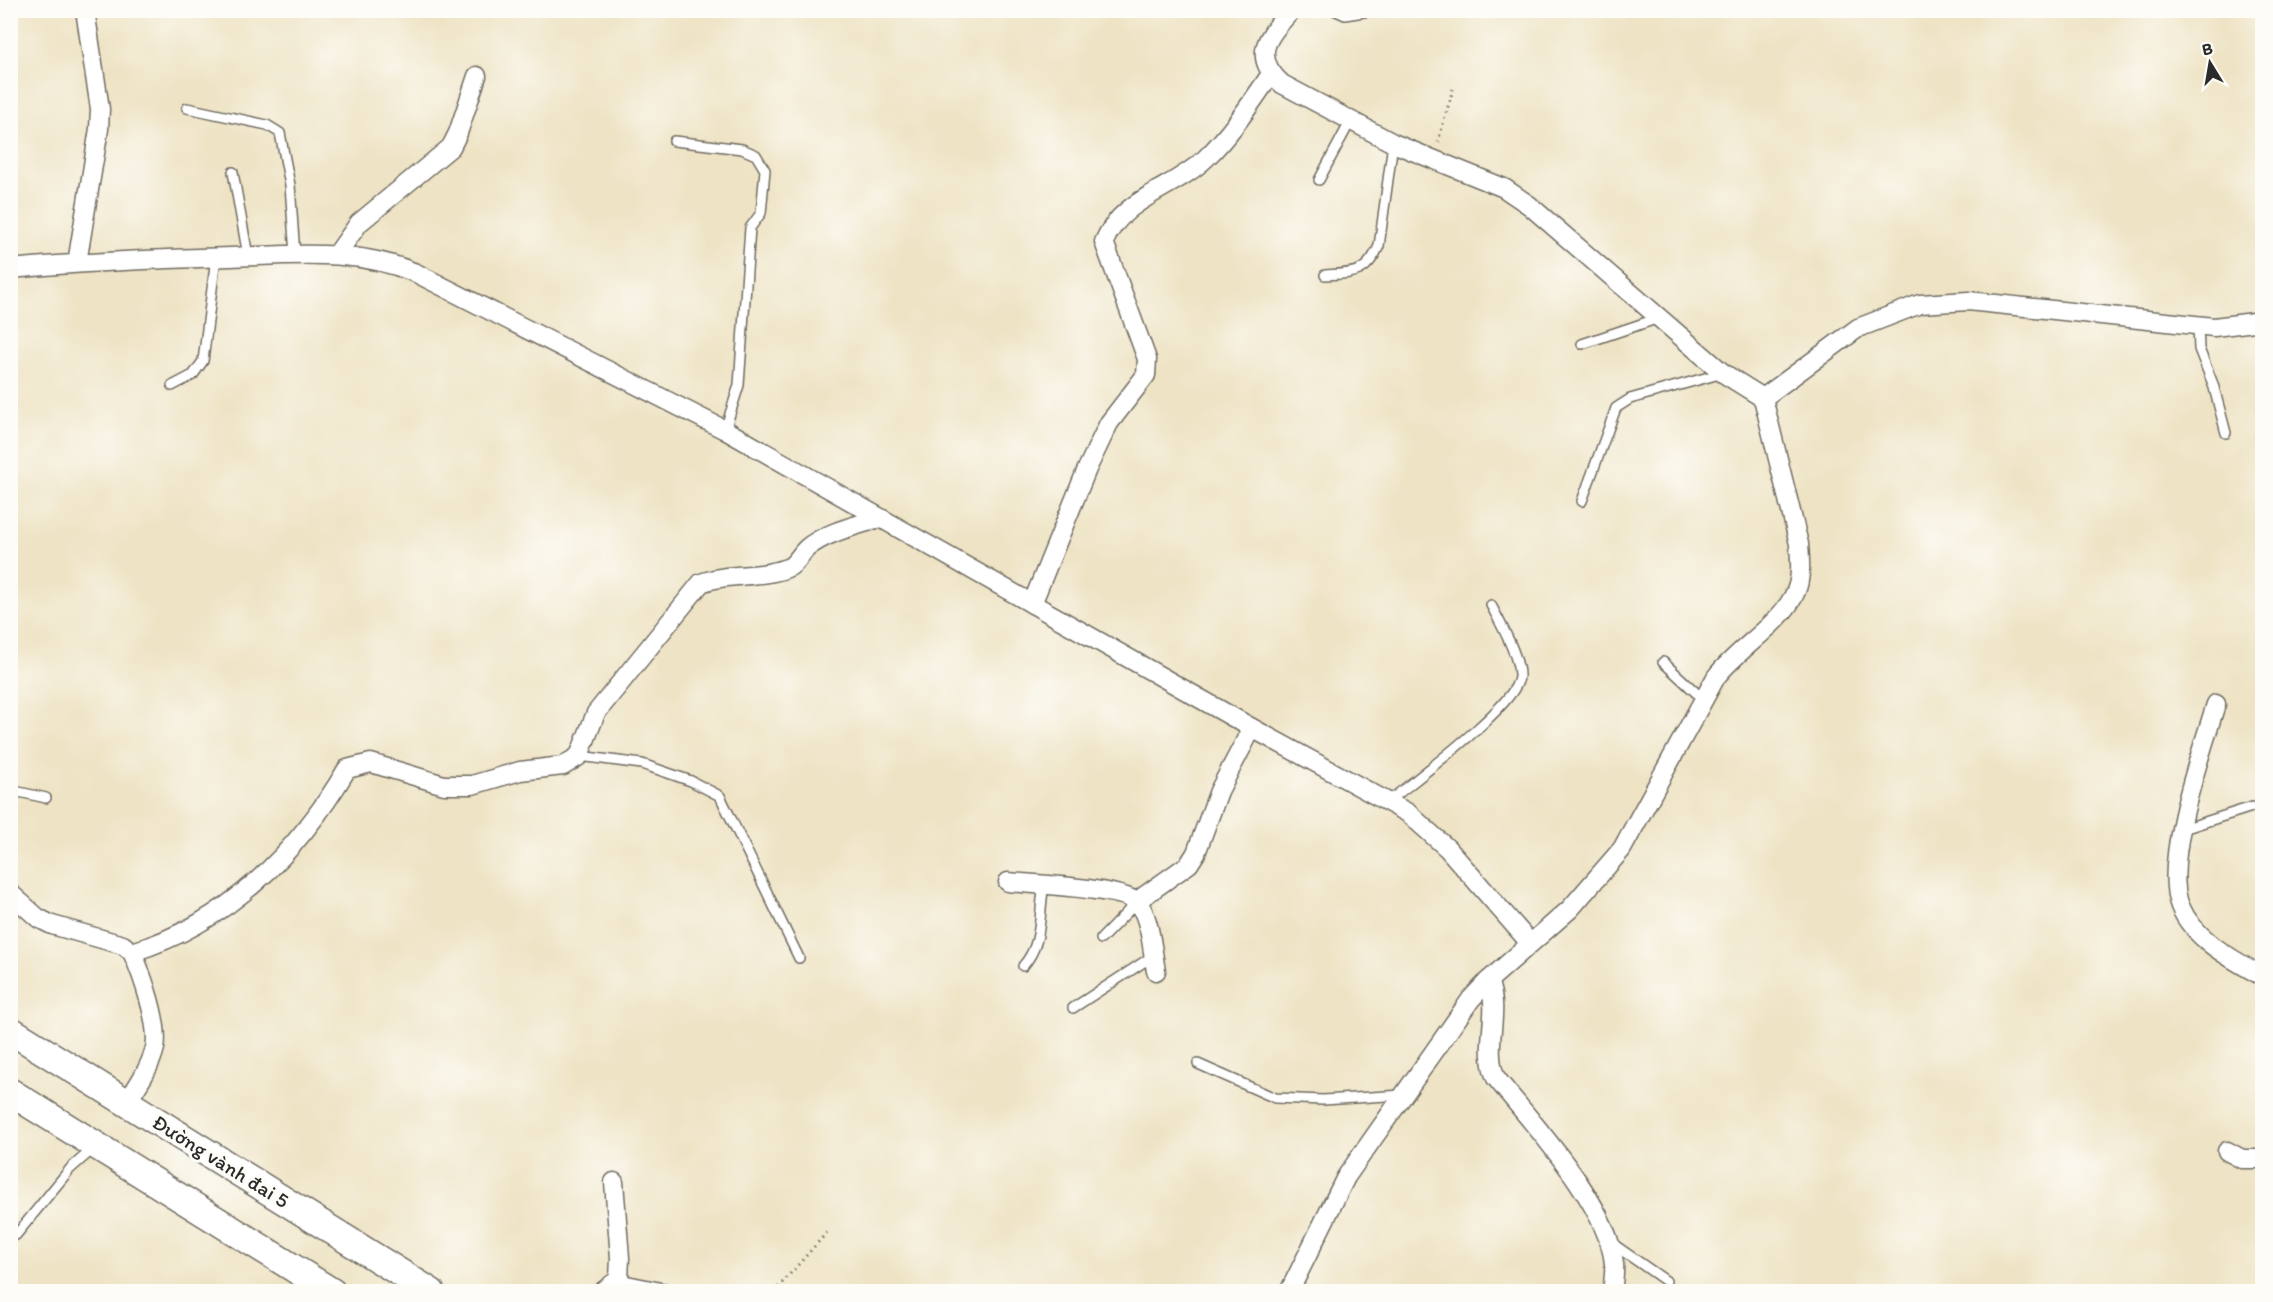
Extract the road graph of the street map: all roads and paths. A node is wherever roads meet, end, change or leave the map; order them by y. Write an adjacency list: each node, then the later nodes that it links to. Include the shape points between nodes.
1 (85, 10): 19 (street, via 100,119)
2 (1292, 10): 5 (street, via 1271,32 1265,48 1265,62)
3 (1334, 10): 4 (lane, via 1345,15)
4 (1376, 10)
5 (1271, 74): 9 (street, via 1282,84); 33 (street, via 1204,160 1144,198 1110,227 1104,242 1147,359 1146,375 1109,423)
6 (477, 76): 15 (street, via 451,147 358,223)
7 (1453, 89): 12 (path)
8 (187, 108): 16 (lane, via 267,125 280,133 290,185)
9 (1350, 120): 11 (street); 14 (lane)
10 (674, 141): 29 (lane, via 742,149 756,155 765,170 761,213 750,228 739,385)
11 (1393, 142): 12 (street); 21 (lane, via 1379,246 1373,259 1356,273)
12 (1434, 158): 22 (street, via 1504,188 1529,205)
13 (232, 172): 17 (lane)
14 (1318, 180)
15 (337, 254): 16 (street); 29 (street, via 393,263 416,273)
16 (295, 255): 17 (street)
17 (248, 256): 18 (street)
18 (216, 257): 19 (street); 27 (lane, via 203,361 193,375)
19 (77, 263): 20 (street)
20 (10, 269)
21 (1325, 275)
22 (1659, 318): 25 (lane); 26 (street)
23 (2262, 321): 24 (street)
24 (2198, 326): 28 (street, via 1968,301 1920,304 1858,328); 30 (lane, via 2199,349)
25 (1582, 344)
26 (1723, 373): 28 (street); 31 (lane, via 1630,399 1616,408)
27 (172, 386)
28 (1763, 398): 36 (street, via 1799,544 1797,590 1784,610 1728,662)
29 (725, 430): 32 (street)
30 (2226, 433)
31 (1582, 501)
32 (880, 518): 33 (street); 39 (street, via 807,548 791,567 769,574 719,576 701,583 596,712)
33 (1032, 604): 38 (street)
34 (1491, 604): 42 (lane, via 1511,645 1519,676 1515,690 1497,711)
35 (1663, 662): 36 (lane)
36 (1704, 700): 50 (street, via 1622,849 1570,909)
37 (2217, 704): 44 (street, via 2194,776)
38 (1252, 728): 42 (street); 48 (street, via 1219,791 1189,864)
39 (579, 756): 51 (street, via 563,766 520,771 472,785 444,785 371,763 347,769 325,807 289,852 226,908 166,942); 52 (lane, via 642,764 720,796)
40 (10, 790): 41 (lane)
41 (46, 798)
42 (1388, 802): 50 (street, via 1429,829)
43 (2252, 807): 44 (lane)
44 (2183, 829): 55 (street, via 2175,881 2180,907 2203,937 2227,957)
45 (1008, 882): 46 (street)
46 (1044, 885): 48 (street, via 1108,892); 54 (lane, via 1039,940)
47 (10, 893): 51 (street, via 52,925 123,945)
48 (1137, 901): 49 (lane); 53 (street, via 1144,914)
49 (1101, 939)
50 (1530, 944): 56 (street)
51 (132, 952): 62 (street, via 155,1028 156,1045 149,1067)
52 (799, 958)
53 (1155, 964): 57 (lane)
54 (1023, 966)
55 (2262, 976)
56 (1488, 981): 61 (street); 69 (street, via 1495,1003 1490,1067 1574,1175)
57 (1073, 1008)
58 (10, 1030): 62 (main road, Đường vành đai 5)
59 (1198, 1064): 61 (lane, via 1275,1098 1323,1100)
60 (10, 1092): 63 (main road)
61 (1403, 1095): 77 (street, via 1346,1177)
62 (127, 1102): 73 (main road, Đường vành đai 5)
63 (97, 1145): 68 (lane, via 70,1169 16,1235); 72 (main road)
64 (2227, 1151): 65 (street, via 2242,1159)
65 (2262, 1159)
66 (614, 1182): 70 (street)
67 (829, 1230): 76 (path)
68 (10, 1237)
69 (1608, 1241): 71 (lane); 78 (street, via 1614,1263)
70 (618, 1279): 74 (street); 75 (lane)
71 (1666, 1281)
72 (332, 1292)
73 (431, 1292)
74 (602, 1292)
75 (682, 1292)
76 (774, 1292)
77 (1289, 1292)
78 (1612, 1292)

